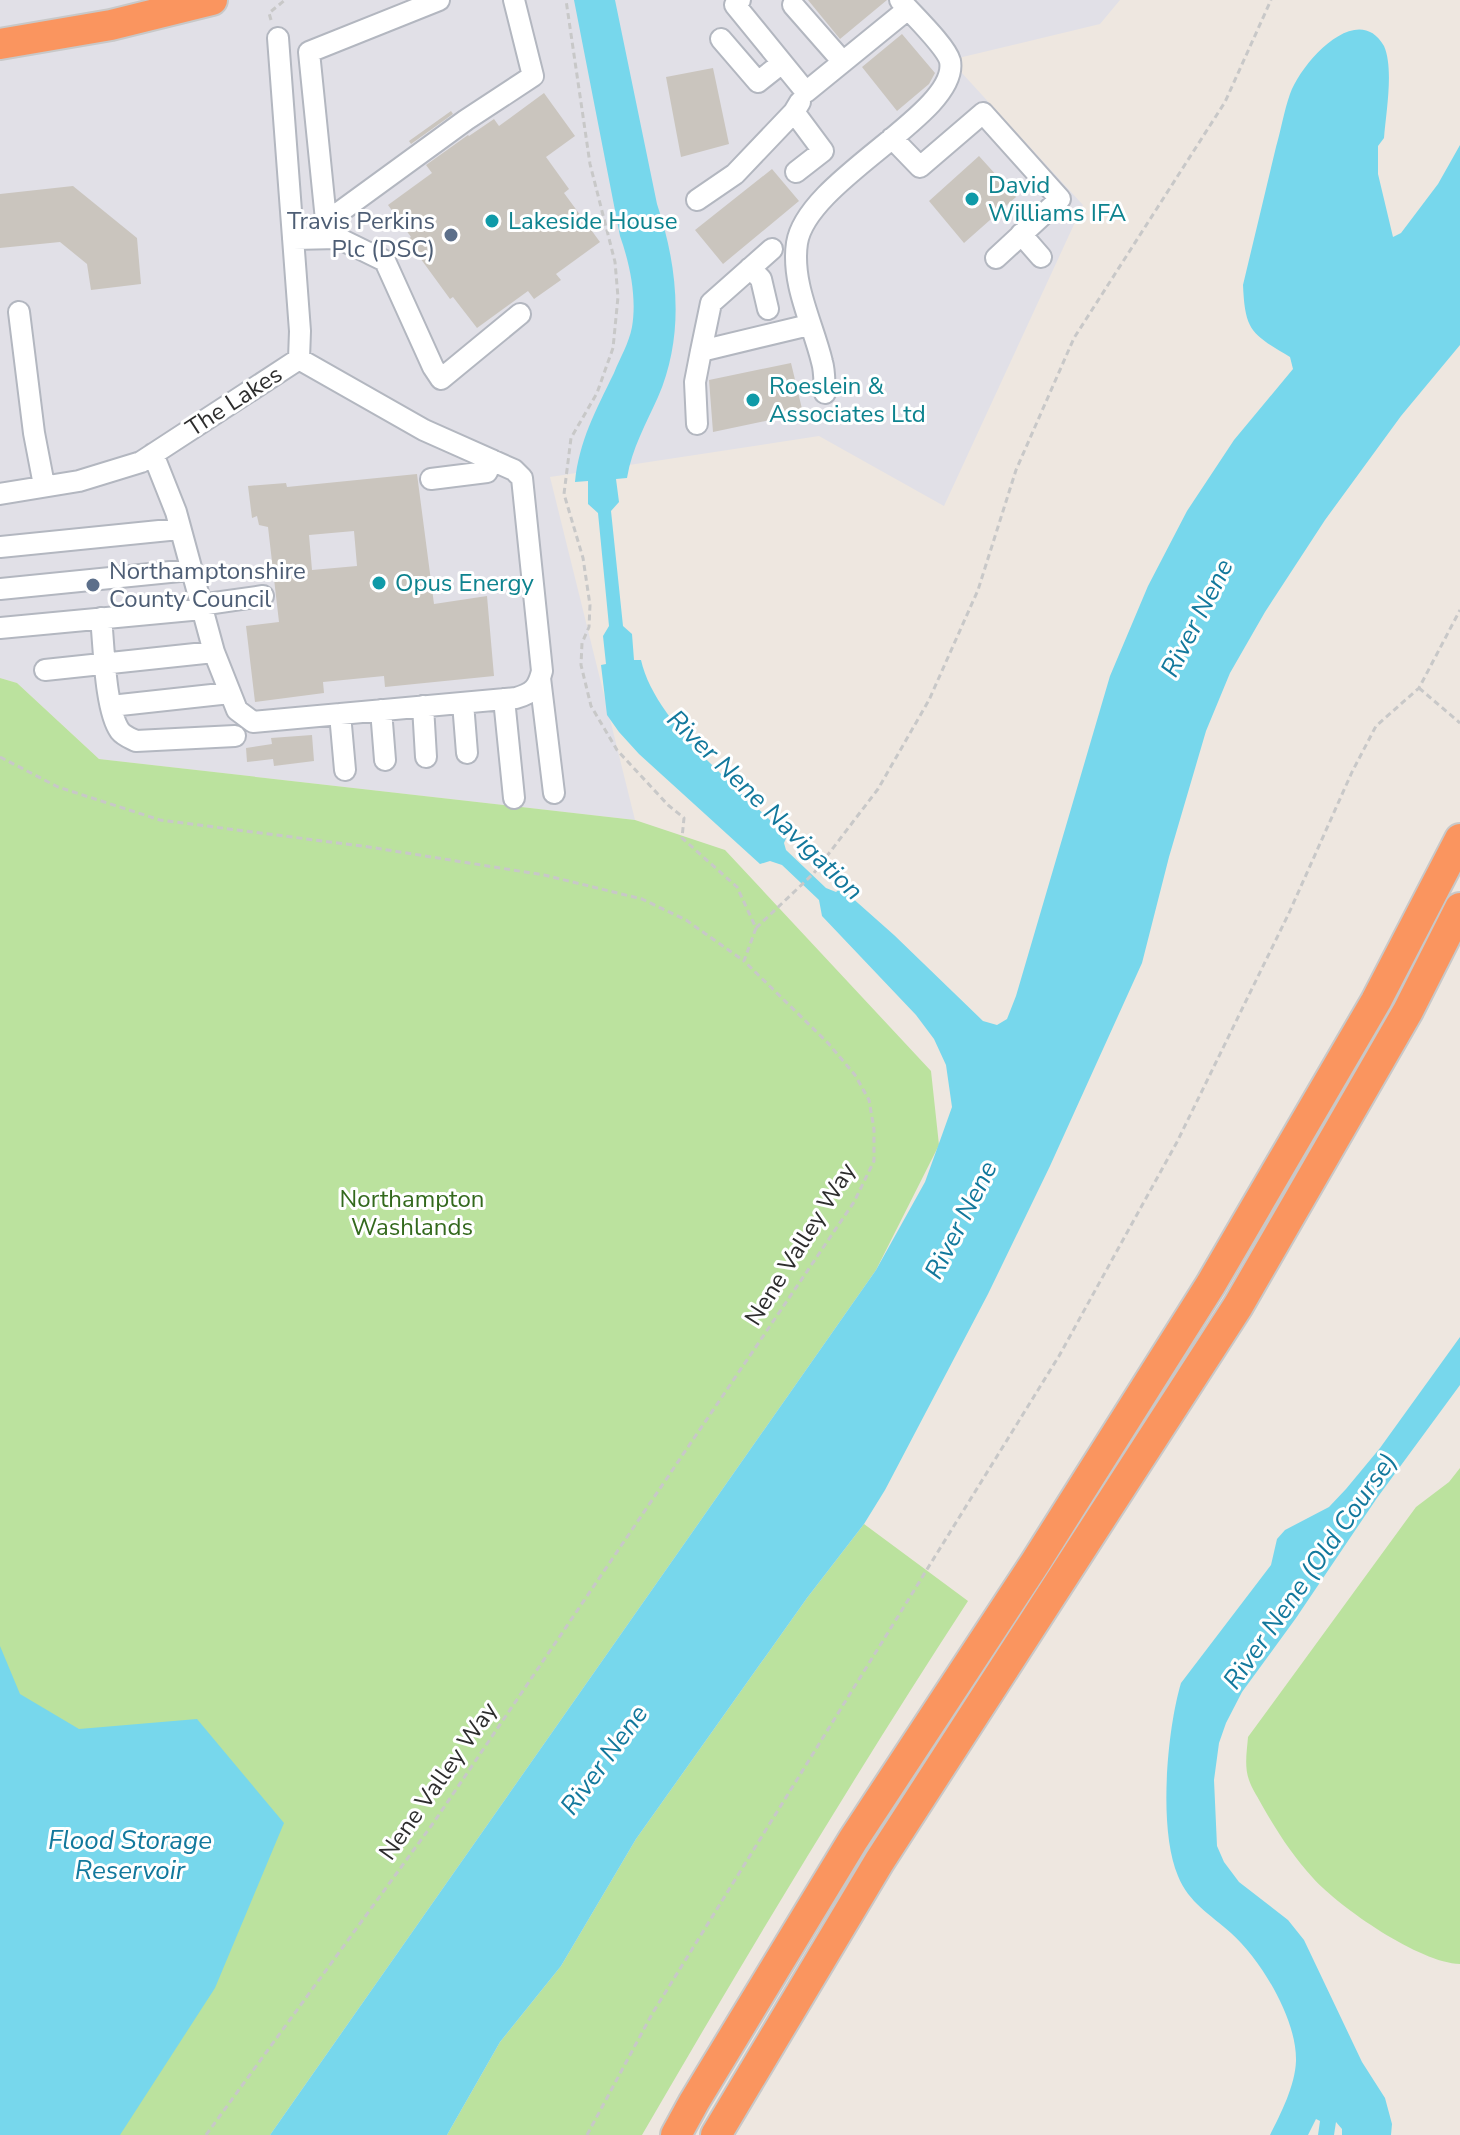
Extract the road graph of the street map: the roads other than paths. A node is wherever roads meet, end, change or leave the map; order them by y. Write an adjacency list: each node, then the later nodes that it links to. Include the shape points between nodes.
1 (212, 0): 9 (highway)
2 (439, 0): 17 (street, via 309,52)
3 (514, 0): 17 (street, via 533,76 466,120)
4 (736, 2): 11 (street)
5 (904, 4): 10 (street); 14 (street, via 950,60 949,82)
6 (793, 5): 10 (street)
7 (278, 38): 19 (street, The Lakes)
8 (721, 39): 11 (street, via 758,82)
9 (0, 44)
10 (843, 62): 12 (street)
11 (782, 63): 12 (street)
12 (806, 92): 13 (street)
13 (794, 112): 15 (street, via 823,151); 16 (street, via 735,174)
14 (892, 138): 18 (street, via 920,167 983,113 1060,199); 27 (street, via 831,190 810,214 797,242)
15 (796, 172)
16 (697, 200)
17 (327, 230): 19 (street); 26 (street, via 385,261 441,379)
18 (1021, 234): 21 (street); 22 (street)
19 (293, 239): 29 (street, The Lakes)
20 (772, 249): 23 (street)
21 (1041, 257)
22 (996, 258)
23 (750, 268): 24 (street, via 761,279); 28 (street, via 711,303)
24 (768, 309)
25 (19, 312): 35 (street)
26 (520, 314)
27 (809, 325): 28 (street); 30 (street, via 823,364)
28 (701, 351): 31 (street, via 695,382)
29 (299, 359): 32 (street, The Lakes); 33 (street, via 424,430)
30 (825, 393)
31 (697, 424)
32 (153, 454): 35 (street, The Lakes, via 79,481); 37 (street)
33 (492, 460): 34 (street, via 487,472); 48 (street, via 522,478)
34 (431, 479)
35 (44, 485): 36 (street, The Lakes)
36 (0, 494)
37 (179, 529): 38 (street); 39 (street)
38 (0, 547)
39 (190, 570): 40 (street); 42 (street)
40 (0, 589)
41 (263, 596): 42 (street)
42 (201, 607): 43 (street); 45 (street)
43 (101, 618): 44 (street); 46 (street)
44 (0, 628)
45 (214, 652): 46 (street); 49 (street)
46 (106, 664): 47 (street); 52 (street)
47 (45, 670)
48 (540, 678): 50 (street, via 531,693); 61 (street)
49 (230, 693): 52 (street); 55 (street, via 237,710 253,722)
50 (504, 699): 51 (street); 62 (street)
51 (463, 703): 53 (street); 57 (street)
52 (111, 706): 56 (street, via 118,729 136,741)
53 (423, 706): 54 (street); 58 (street)
54 (381, 710): 55 (street); 59 (street)
55 (340, 714): 60 (street)
56 (235, 736)
57 (467, 753)
58 (426, 757)
59 (385, 760)
60 (345, 770)
61 (554, 793)
62 (514, 798)
63 (1460, 839): 65 (highway, via 1376,1001 1219,1271 853,1840)
64 (1460, 908): 66 (highway, via 1408,1011 1238,1306 879,1862)
65 (676, 2135)
66 (716, 2135)

